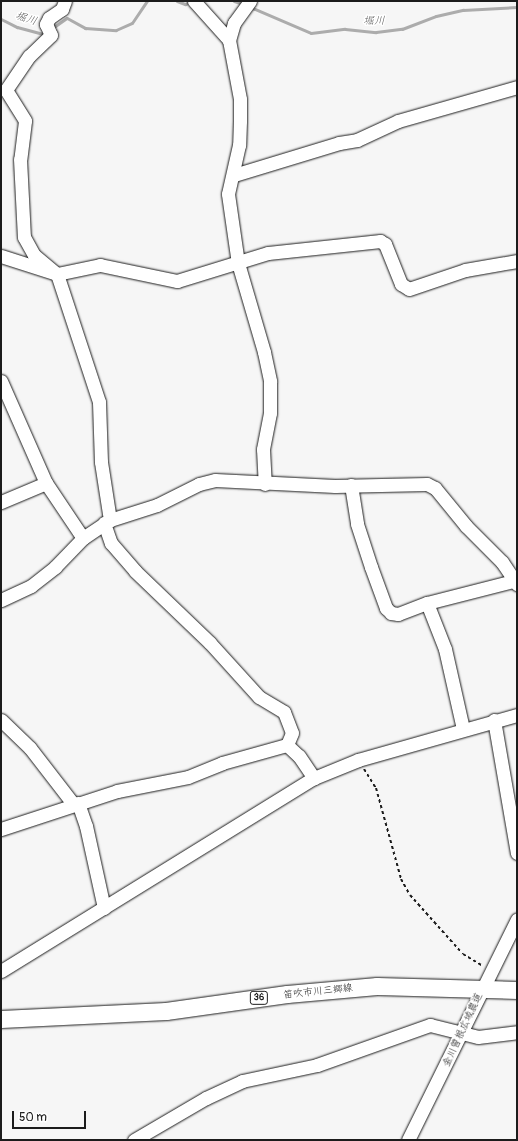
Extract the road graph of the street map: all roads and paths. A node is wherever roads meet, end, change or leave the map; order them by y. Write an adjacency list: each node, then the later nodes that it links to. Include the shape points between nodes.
1 (65, 1): 10 (street, via 62,10 49,18 48,30 6,90 25,121 20,159 24,237 34,255)
2 (196, 3): 4 (street)
3 (248, 5): 4 (street, via 234,23)
4 (229, 40): 6 (street, via 240,99 239,145)
5 (516, 91): 6 (street, via 398,121 356,140 339,142)
6 (234, 175): 9 (street, via 228,194)
7 (1, 256): 10 (street)
8 (517, 261): 9 (street, via 465,270 409,289 402,284 385,244 380,241 268,253)
9 (238, 263): 10 (street, via 177,281 100,265); 13 (street, via 270,381 270,413 264,449)
10 (57, 274): 16 (street, via 99,402 101,462)
11 (1, 381): 12 (street)
12 (46, 483): 15 (street); 17 (street)
13 (264, 484): 14 (street); 16 (street, via 215,480 199,484 157,505)
14 (350, 485): 18 (street, via 416,482 435,488 466,526 502,562); 20 (street, via 357,524 386,608 398,614)
15 (1, 502)
16 (107, 521): 17 (street); 25 (street, via 111,543 135,571 210,643 260,697 284,712 292,733)
17 (83, 538): 19 (street, via 55,567 30,586)
18 (516, 582): 20 (street)
19 (1, 600)
20 (427, 603): 24 (street, via 445,649)
21 (517, 716): 23 (street)
22 (1, 720): 28 (street, via 30,748)
23 (494, 720): 24 (street); 30 (street)
24 (463, 729): 26 (street)
25 (287, 745): 27 (street, via 299,756); 28 (street, via 222,763 188,776 117,791)
26 (358, 760): 27 (street); 34 (path, via 376,788 401,879 410,895 463,954)
27 (314, 778): 31 (street)
28 (76, 804): 29 (street); 31 (street, via 86,826)
29 (1, 829)
30 (517, 853)
31 (104, 908): 33 (street)
32 (517, 919): 34 (street, 金川曽根広域農道)
33 (1, 971)
34 (492, 971): 35 (street, 金川曽根広域農道)
35 (483, 988): 36 (main road, 笛吹市川三郷線 / 36); 37 (main road, 笛吹市川三郷線 / 36, via 377,986 286,994 166,1011); 39 (street, 金川曽根広域農道)
36 (517, 990)
37 (1, 1019)
38 (517, 1032): 39 (street, via 478,1037)
39 (462, 1034): 40 (street, via 430,1025 317,1065 256,1077 206,1098); 41 (street, 金川曽根広域農道)
40 (134, 1140)
41 (408, 1140)

